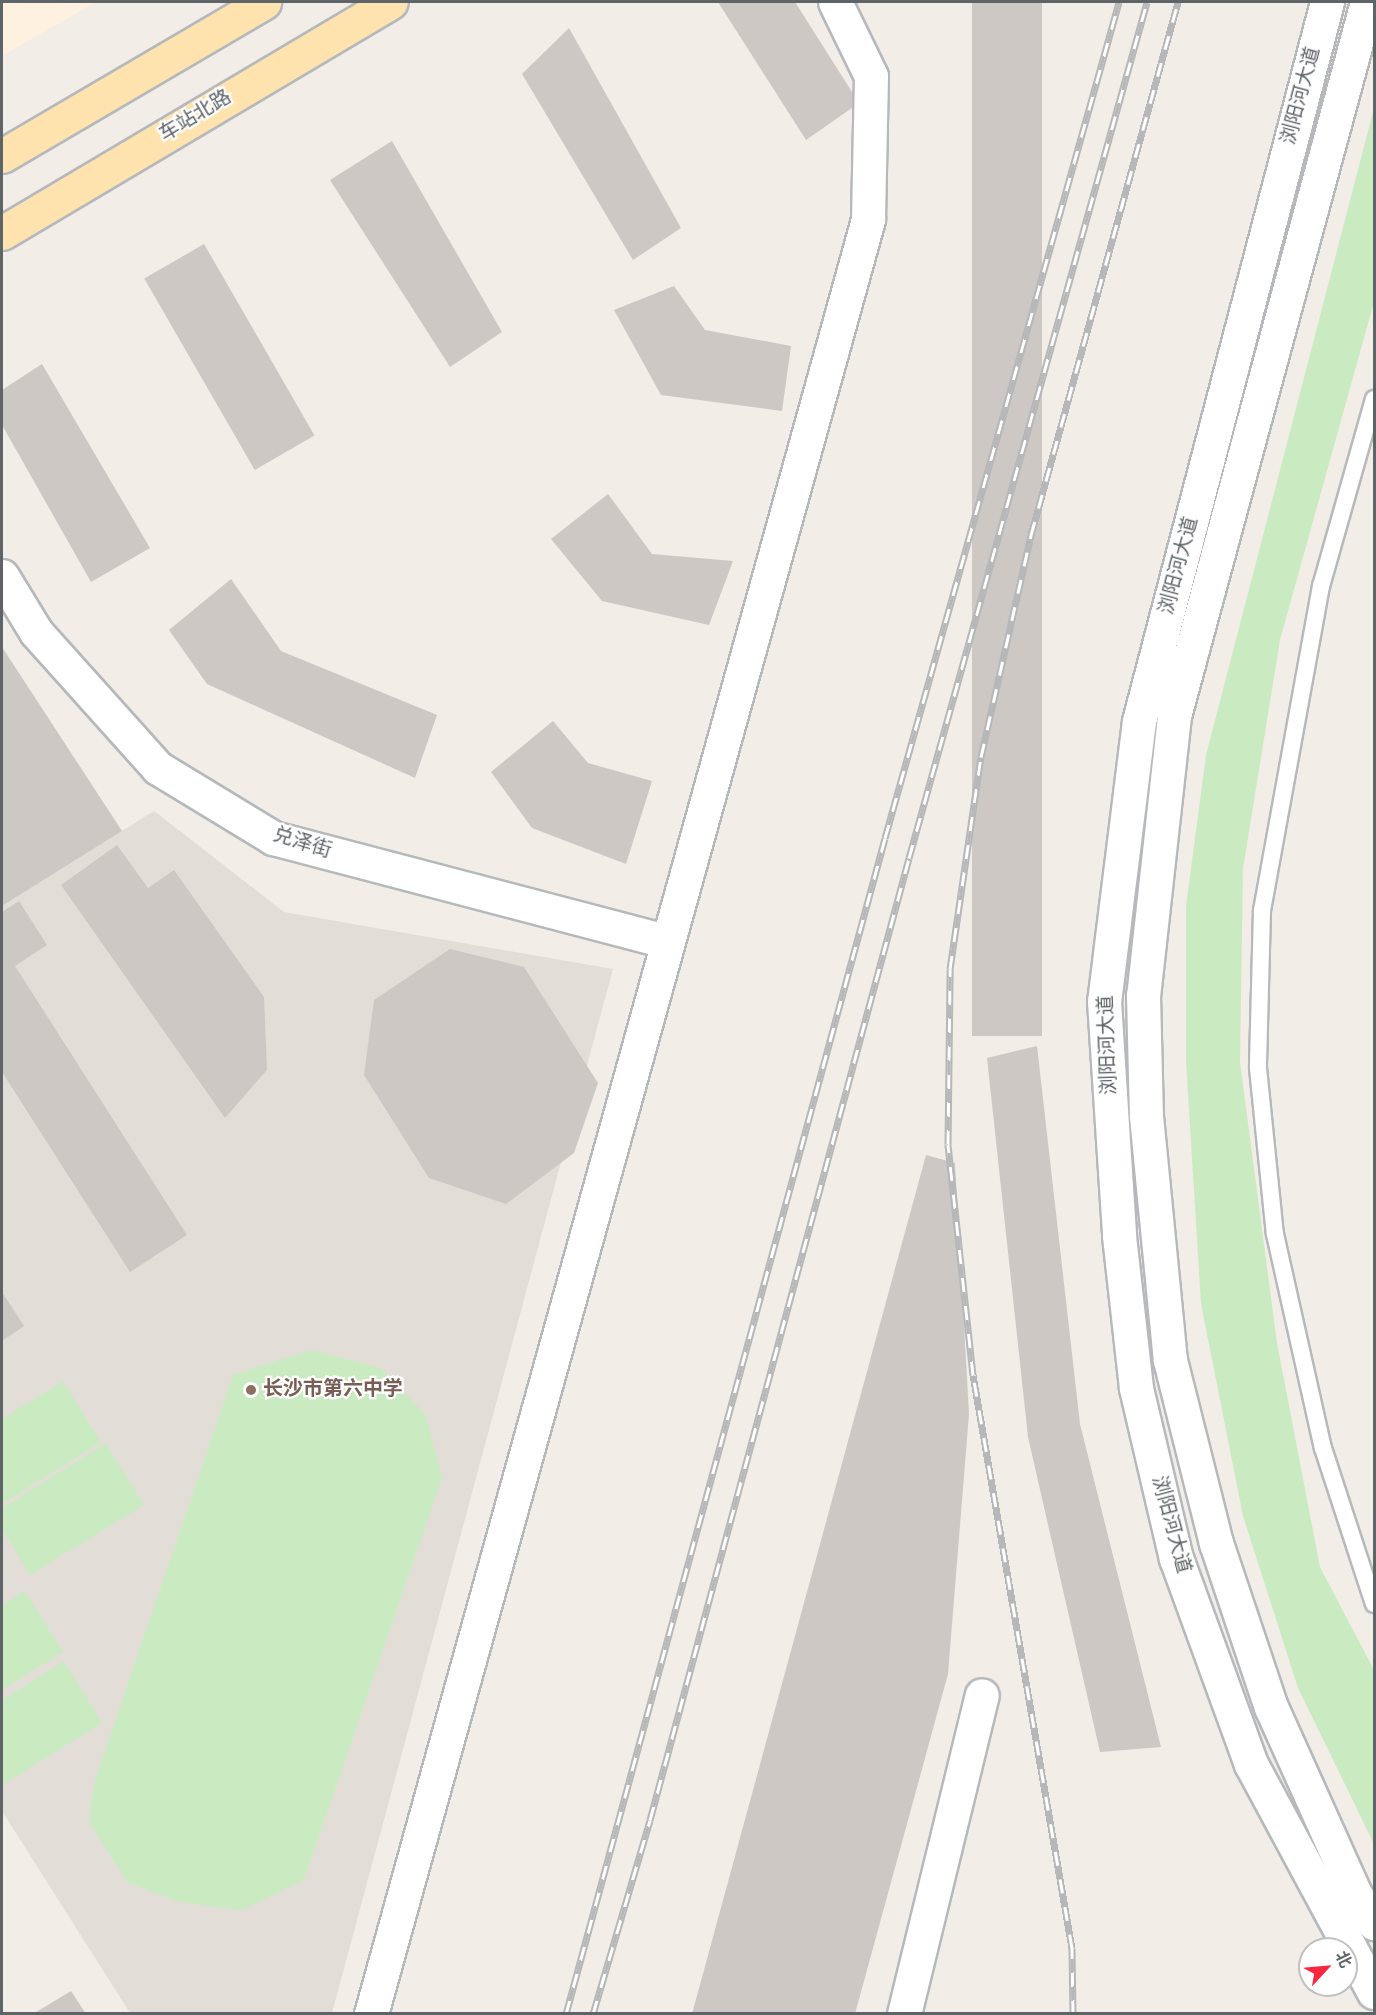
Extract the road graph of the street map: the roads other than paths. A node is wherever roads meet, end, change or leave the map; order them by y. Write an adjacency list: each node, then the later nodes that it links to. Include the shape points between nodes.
1 (264, 2): 6 (main road)
2 (391, 2): 7 (main road, 车站北路)
3 (834, 2): 10 (main road, via 871,76 868,219)
4 (1327, 2): 14 (main road, 浏阳河大道, via 1139,722 1104,1001 1119,1236 1136,1388 1176,1558 1251,1764)
5 (1367, 2): 13 (main road, 浏阳河大道, via 1174,716 1143,995 1146,1116 1170,1360 1216,1543 1271,1707 1355,1894)
6 (2, 156)
7 (2, 233)
8 (1374, 399): 11 (lane, via 1322,586 1262,911 1258,1068 1275,1234 1323,1448)
9 (2, 576): 10 (main road, 兑泽街, via 36,632 158,768 273,838)
10 (666, 941): 15 (main road)
11 (1374, 1604)
12 (982, 1695): 16 (main road)
13 (1374, 1923)
14 (1374, 1992)
15 (371, 2013)
16 (904, 2013)

